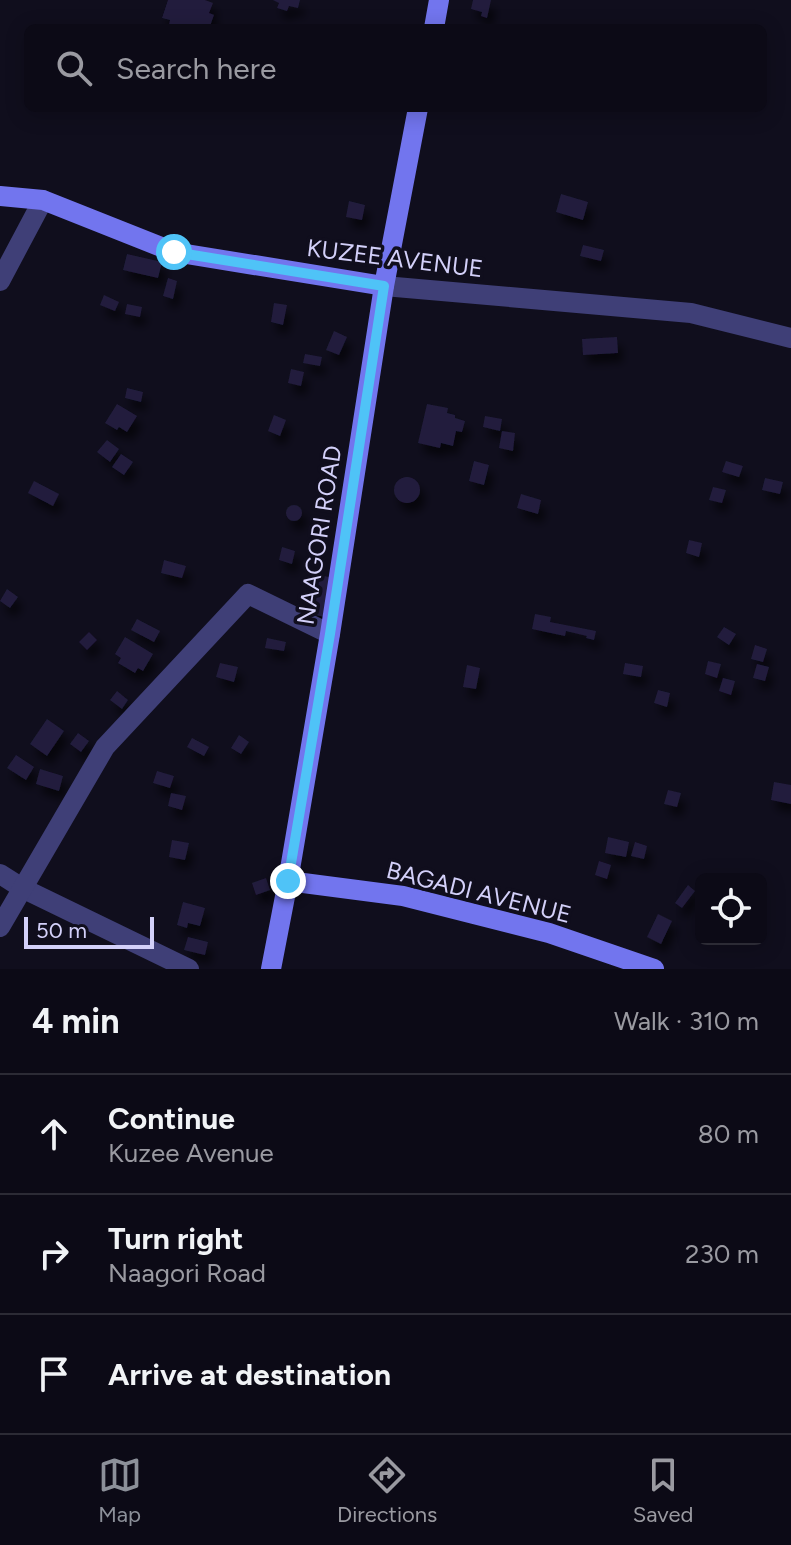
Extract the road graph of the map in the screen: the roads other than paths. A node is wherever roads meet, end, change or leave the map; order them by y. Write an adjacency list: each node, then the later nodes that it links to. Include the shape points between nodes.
1 (439, 0): 2 (street)
2 (435, 24)
3 (417, 112): 7 (street, NAAGORI ROAD)
4 (0, 196): 5 (street, KUZEE AVENUE)
5 (43, 200): 6 (street); 7 (street, KUZEE AVENUE, via 174,252)
6 (0, 281)
7 (384, 286): 8 (street, KUZEE AVENUE, via 691,313); 9 (street, NAAGORI ROAD)
8 (791, 338)
9 (330, 634): 11 (street, NAAGORI ROAD); 12 (street, via 248,594 105,747)
10 (0, 874): 12 (street)
11 (288, 881): 15 (street, NAAGORI ROAD); 16 (street, BAGADI AVENUE, via 403,896 549,933)
12 (22, 888): 13 (street); 14 (street)
13 (0, 927)
14 (189, 969)
15 (271, 969)
16 (654, 969)

